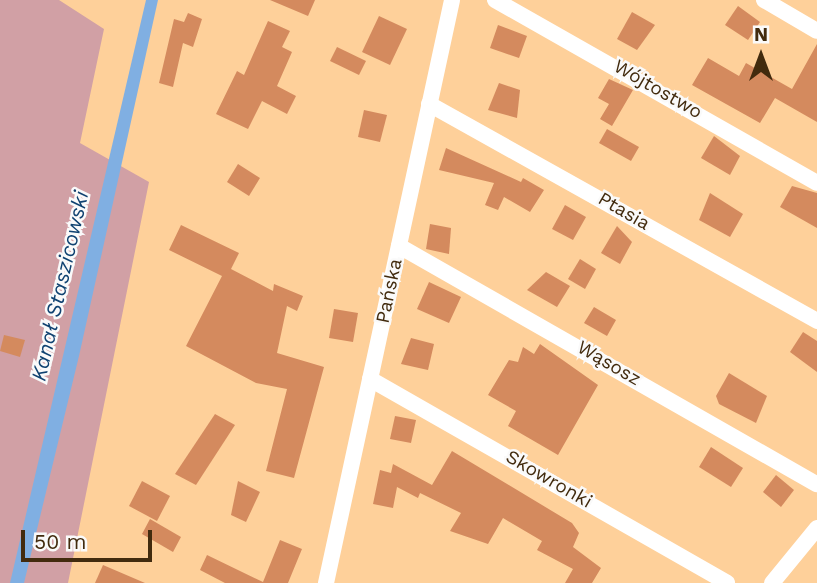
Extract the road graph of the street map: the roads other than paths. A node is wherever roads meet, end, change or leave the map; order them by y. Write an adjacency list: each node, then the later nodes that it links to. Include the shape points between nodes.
1 (452, 0): 5 (street, Pańska)
2 (495, 0): 6 (street, Wójtostwo)
3 (764, 0): 4 (street)
4 (817, 31)
5 (429, 104): 7 (street, Pańska); 8 (street, Ptasia)
6 (817, 183)
7 (399, 246): 9 (street, Pańska); 10 (street, Wąsosz)
8 (817, 321)
9 (370, 379): 12 (street, Pańska); 13 (street, Skowronki)
10 (817, 484)
11 (817, 528): 14 (street)
12 (326, 583)
13 (727, 583)
14 (772, 583)

